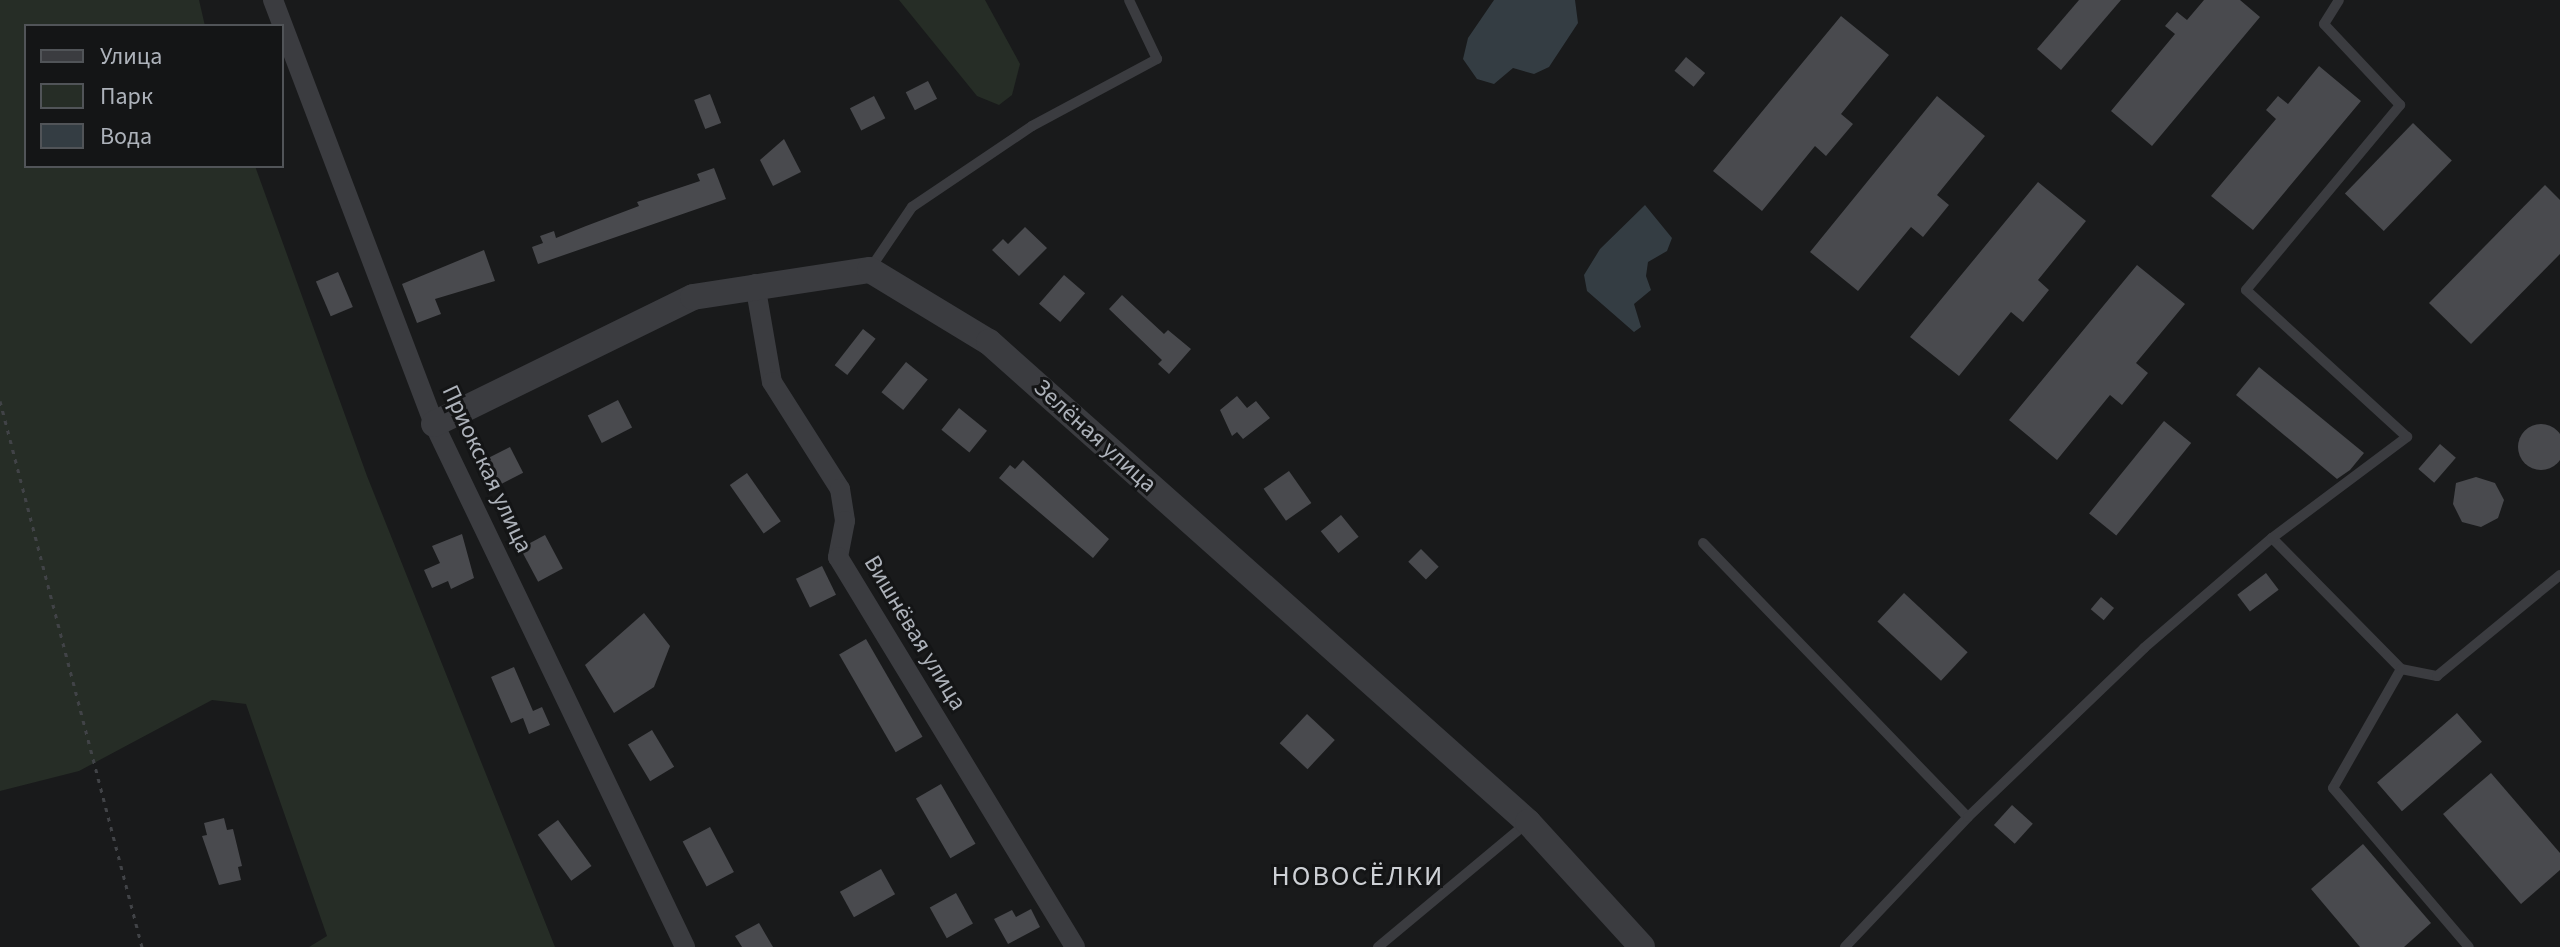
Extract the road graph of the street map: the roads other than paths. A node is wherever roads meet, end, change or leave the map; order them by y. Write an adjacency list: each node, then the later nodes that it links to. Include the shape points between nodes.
1 (273, 0): 4 (street, Приокская улица)
2 (1129, 0): 6 (lane, via 1157,59 1032,126 912,207)
3 (2339, 0): 9 (lane, via 2324,24 2400,105 2246,290 2407,437)
4 (282, 24)
5 (284, 29): 8 (street, Приокская улица)
6 (870, 270): 7 (street); 14 (street, Зелёная улица, via 989,342)
7 (755, 284): 8 (street, via 693,297); 16 (street, Вишнёвая улица, via 772,382 840,489 845,521 838,557)
8 (434, 424): 15 (street, Приокская улица)
9 (2272, 538): 12 (lane); 13 (lane, via 2144,648)
10 (1703, 543): 13 (lane)
11 (2560, 575): 12 (lane, via 2437,676)
12 (2401, 669): 20 (lane, via 2333,788)
13 (1968, 817): 19 (lane)
14 (1528, 822): 17 (lane); 18 (street, Зелёная улица)
15 (685, 947)
16 (1075, 947)
17 (1378, 947)
18 (1642, 947)
19 (1845, 947)
20 (2469, 947)

